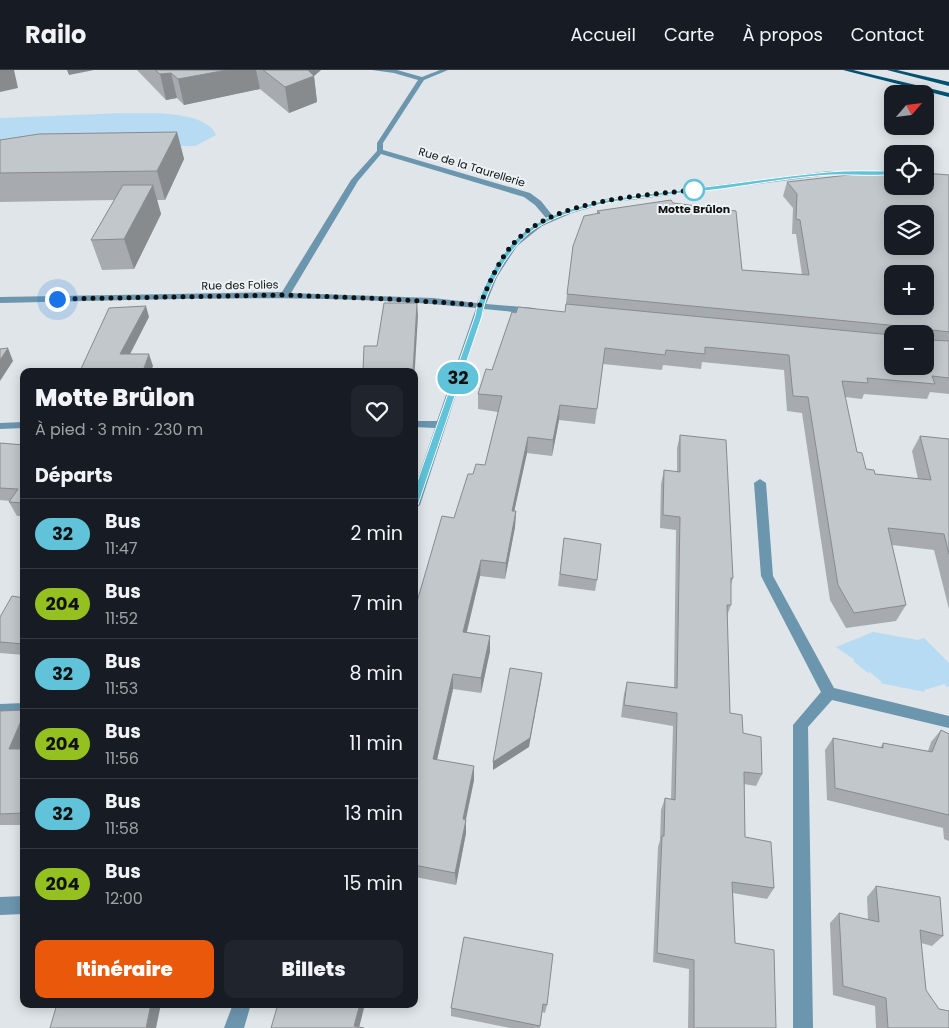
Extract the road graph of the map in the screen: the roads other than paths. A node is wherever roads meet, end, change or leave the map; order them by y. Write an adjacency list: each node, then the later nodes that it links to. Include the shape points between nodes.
1 (375, 70): 5 (street, via 394,71)
2 (445, 70): 5 (street)
3 (846, 70): 7 (main road)
4 (890, 70): 6 (main road)
5 (422, 79): 8 (street, via 380,143)
6 (949, 84)
7 (949, 95)
8 (380, 150): 10 (street, Rue de la Taurellerie, via 527,195); 11 (street, via 354,180)
9 (884, 173): 10 (street, via 830,174 635,197 606,201)
10 (550, 218): 13 (street, via 514,242)
11 (285, 295): 12 (street, Rue des Folies); 13 (street, Rue des Folies)
12 (0, 300)
13 (480, 305): 14 (street, Rue des Folies); 17 (street)
14 (540, 312)
15 (418, 424): 17 (street)
16 (20, 425): 18 (street)
17 (442, 425): 20 (street)
18 (0, 426)
19 (760, 483): 21 (street, via 767,576)
20 (418, 494)
21 (829, 693): 24 (street); 29 (street, via 800,725)
22 (20, 709): 23 (street)
23 (0, 710)
24 (949, 722)
25 (20, 905): 26 (street)
26 (0, 906)
27 (241, 1008): 28 (street)
28 (234, 1028)
29 (803, 1028)

